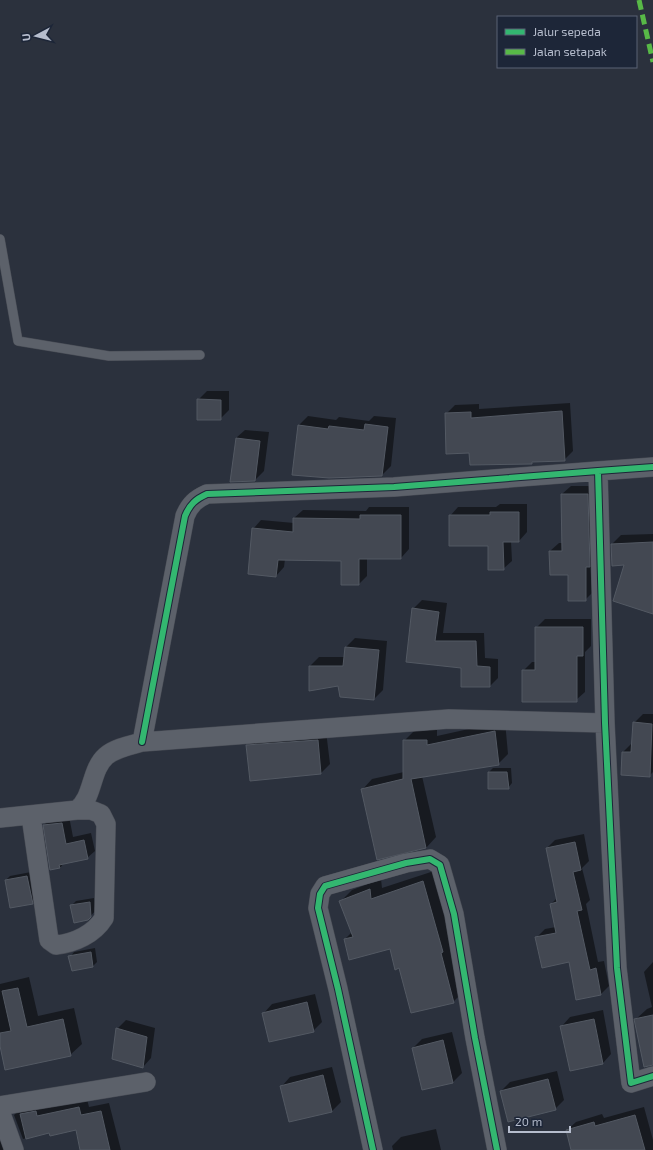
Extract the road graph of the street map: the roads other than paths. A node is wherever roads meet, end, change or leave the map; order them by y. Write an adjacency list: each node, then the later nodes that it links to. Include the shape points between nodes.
1 (0, 239): 2 (lane, via 18,341 109,356)
2 (200, 354)
3 (653, 467): 4 (street)
4 (598, 471): 5 (street); 6 (street, via 394,487 207,494 197,499 189,506 185,516)
5 (605, 722): 6 (street, via 449,719); 10 (street, via 617,968 630,1083)
6 (142, 742): 7 (street, via 106,756 84,805)
7 (77, 810): 8 (street); 8 (street, via 91,810 101,814 106,824 104,918 98,928 86,936 56,945 49,940)
8 (30, 816): 9 (street)
9 (0, 818)
10 (653, 1076)
11 (146, 1082): 12 (street)
12 (0, 1106)
13 (0, 1111): 14 (street)
14 (14, 1150)
15 (372, 1150): 16 (street, via 318,908 320,894 325,886 406,863 430,859 440,865 454,914)
16 (497, 1150)

